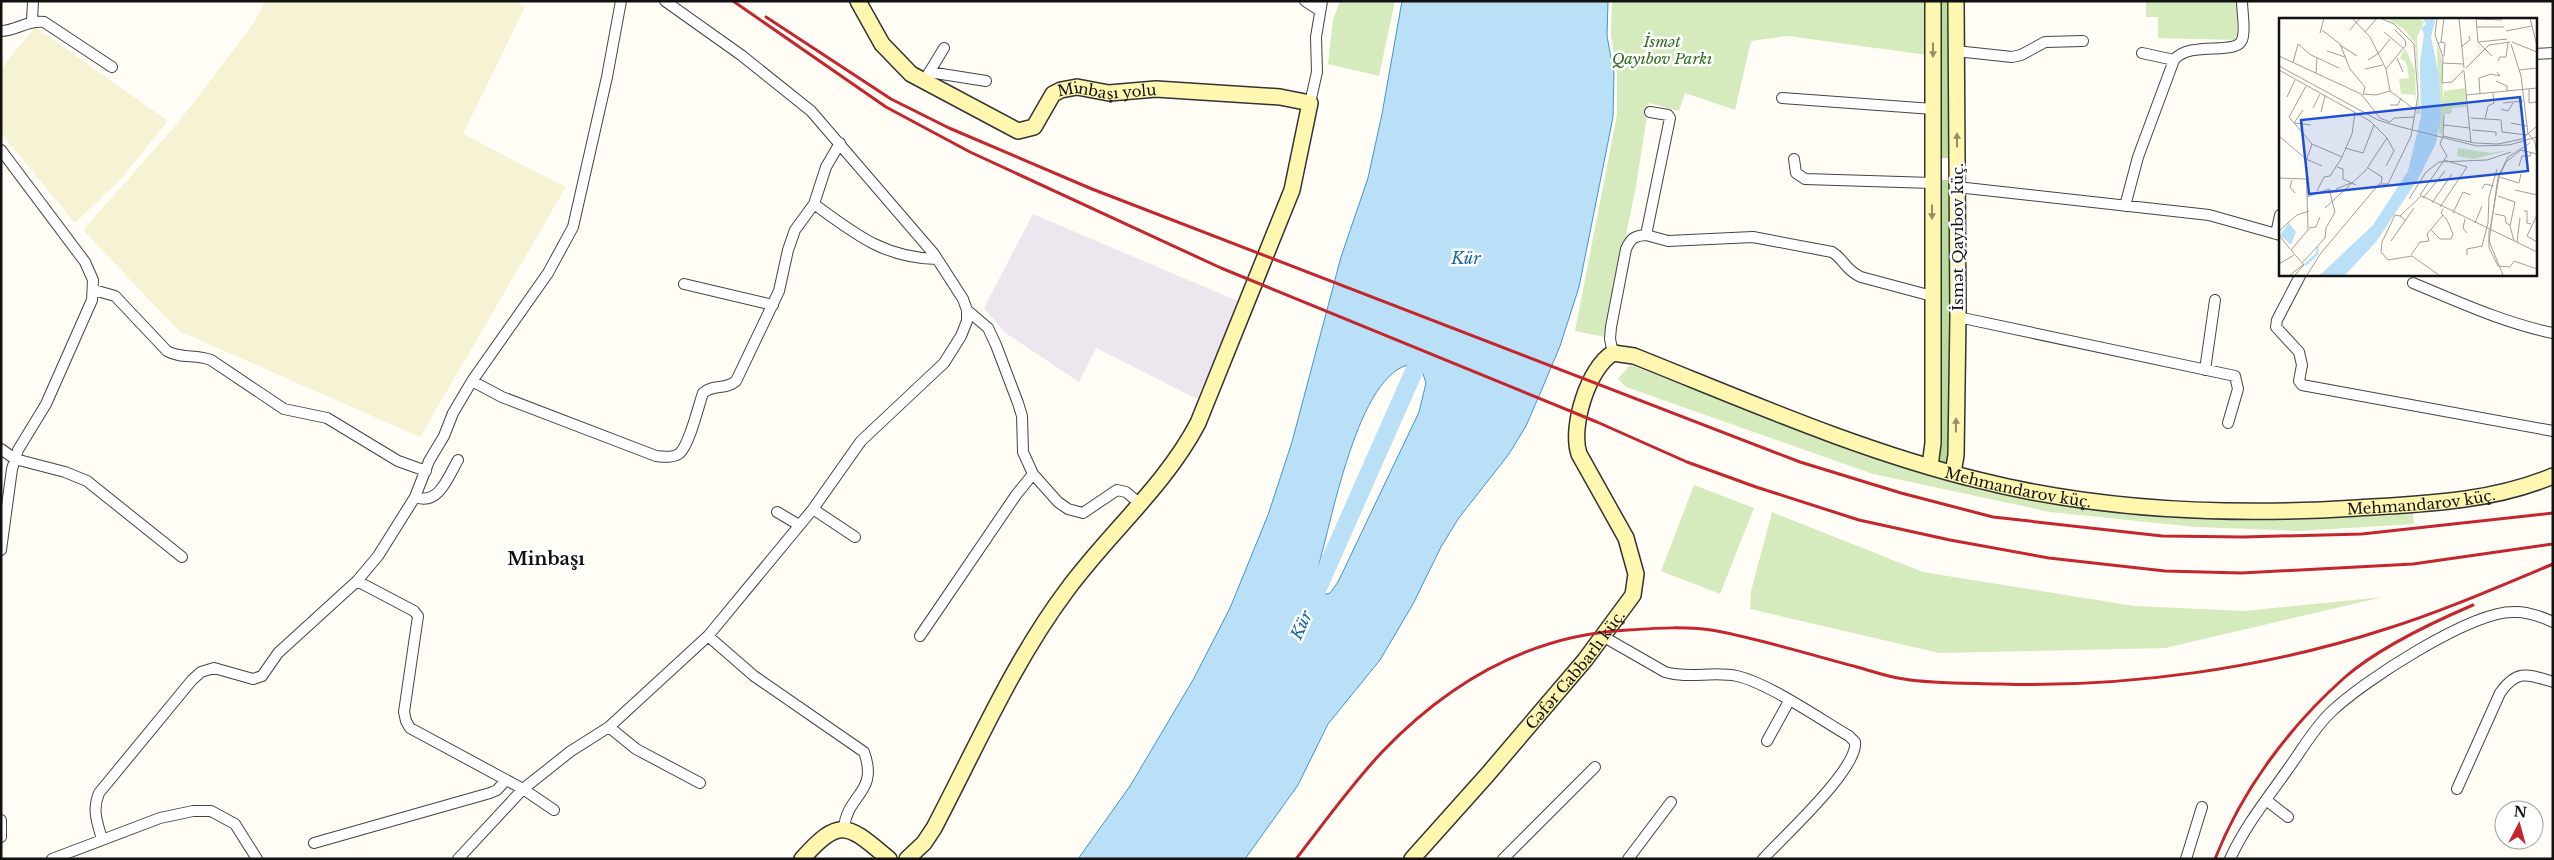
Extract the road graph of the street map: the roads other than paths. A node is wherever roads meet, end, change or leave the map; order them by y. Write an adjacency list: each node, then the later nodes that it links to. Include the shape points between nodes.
1 (33, 1): 10 (street)
2 (621, 1): 48 (street, via 573,227 548,273)
3 (665, 1): 26 (street, via 787,90)
4 (858, 1): 20 (street, Minbaşı yolu, via 882,44 900,64)
5 (1305, 1): 9 (street)
6 (1933, 1): 24 (street, İsmət Qayıbov küç., one-way to 24)
7 (1956, 1): 14 (street, İsmət Qayıbov küç.)
8 (2242, 1): 18 (street, via 2243,38 2240,44 2188,50)
9 (1320, 6): 23 (street, via 1317,72)
10 (32, 21): 11 (street); 19 (street, via 51,25)
11 (1, 31)
12 (2083, 41): 14 (street, via 2045,42 2012,57)
13 (944, 48): 20 (street)
14 (1956, 51): 30 (street, İsmət Qayıbov küç., one-way to 14)
15 (2142, 53): 18 (street)
16 (2553, 53): 17 (street)
17 (2536, 54)
18 (2174, 60): 32 (street, via 2138,157)
19 (112, 67)
20 (927, 76): 21 (street); 23 (street, Minbaşı yolu, via 1018,131 1034,127 1053,94 1077,87 1109,93 1145,88 1213,92 1280,97)
21 (986, 81)
22 (1782, 98): 24 (street)
23 (1310, 103): 60 (street, via 1292,190 1209,400 1190,439)
24 (1932, 109): 29 (street, İsmət Qayıbov küç.)
25 (1650, 112): 33 (street, via 1670,118)
26 (840, 143): 31 (street, via 826,167); 35 (street)
27 (1, 150): 39 (street, via 85,262)
28 (1794, 159): 29 (street, via 1796,173 1806,178)
29 (1932, 178): 30 (street); 40 (street, İsmət Qayıbov küç., one-way to 40)
30 (1957, 180): 32 (street); 44 (street, İsmət Qayıbov küç.)
31 (814, 204): 35 (street, via 864,240 889,252); 42 (street, via 795,230)
32 (2126, 206): 34 (street, via 2209,215)
33 (1646, 235): 40 (street, via 1668,241 1753,237 1832,252 1850,272 1861,277); 46 (street, via 1630,239 1626,249 1611,327)
34 (2278, 235)
35 (937, 259): 43 (street)
36 (2300, 275): 50 (street, via 2276,327 2299,352 2302,365 2298,381 2302,385)
37 (2413, 283): 45 (street, via 2487,314)
38 (684, 284): 42 (street)
39 (94, 290): 52 (street, via 88,313 46,404); 55 (street, via 115,296 167,351 176,356 211,360 284,409 326,418 398,461)
40 (1932, 296): 54 (street, İsmət Qayıbov küç., via 1933,443)
41 (2215, 300): 47 (street)
42 (773, 305): 48 (street, via 736,381 731,386 708,388 703,393 685,446 679,454 667,458 502,397)
43 (967, 310): 57 (street, via 988,328 996,345 1022,416 1023,452); 61 (street, via 961,336 944,364 871,430)
44 (1958, 317): 47 (street); 56 (street, İsmət Qayıbov küç., one-way to 44)
45 (2553, 333)
46 (1613, 353): 54 (street, Mehmandarov küç., via 1634,356 1780,414); 71 (street, Cəfər Cabbarlı küç., via 1599,364 1585,396 1576,434 1579,454 1626,538 1636,574 1633,595)
47 (2205, 370): 49 (street, via 2235,376 2238,382)
48 (472, 381): 55 (street)
49 (2228, 423)
50 (2553, 431)
51 (1, 449): 52 (street)
52 (15, 459): 65 (street); 66 (street, via 86,481)
53 (458, 460): 59 (street, via 432,499)
54 (1930, 466): 56 (street, Mehmandarov küç.)
55 (426, 471): 59 (street)
56 (1953, 473): 58 (street, Mehmandarov küç., via 2055,496 2162,508 2235,511 2345,509 2468,500 2525,487)
57 (1033, 474): 60 (street, via 1058,502 1082,513 1117,490 1126,492); 70 (street)
58 (2553, 476)
59 (415, 497): 67 (street, via 378,556)
60 (1139, 503): 96 (street, via 1048,616 934,828)
61 (813, 509): 63 (street); 64 (street)
62 (777, 512): 63 (street)
63 (799, 525): 69 (street)
64 (855, 537)
65 (1, 550)
66 (182, 557)
67 (357, 581): 77 (street, via 418,616 404,712 410,728); 89 (street, via 278,653 262,676 253,679 214,668 201,672 192,680 99,793 94,804)
68 (2553, 622): 81 (street, via 2525,612 2486,617 2426,646 2374,678 2330,713)
69 (708, 636): 74 (street); 87 (street, via 754,676 864,752 870,773 848,813)
70 (920, 636)
71 (1604, 637): 73 (street, via 1665,672 1739,676); 97 (street, Cəfər Cabbarlı küç.)
72 (2553, 682): 80 (street, via 2530,675 2516,676 2508,681)
73 (1789, 701): 75 (street); 100 (street, via 1849,736 1856,747 1828,790)
74 (609, 727): 78 (street, via 636,749); 79 (street)
75 (1767, 740)
76 (1596, 767): 98 (street)
77 (506, 780): 79 (street); 90 (street, via 490,793)
78 (700, 783)
79 (523, 789): 84 (street); 93 (street)
80 (2457, 789)
81 (2266, 800): 85 (street); 102 (street)
82 (1671, 802): 99 (street)
83 (2202, 807): 101 (street)
84 (554, 810)
85 (2288, 817)
86 (1, 820): 88 (street)
87 (844, 828): 94 (street, via 822,836); 95 (street, via 855,831)
88 (1, 837)
89 (102, 839): 91 (street); 92 (street, via 176,814 211,811 234,824)
90 (314, 843)
91 (52, 859)
92 (257, 859)
93 (458, 859)
94 (802, 859)
95 (889, 859)
96 (907, 859)
97 (1412, 859)
98 (1503, 859)
99 (1628, 859)
100 (1763, 859)
101 (2186, 859)
102 (2230, 859)

